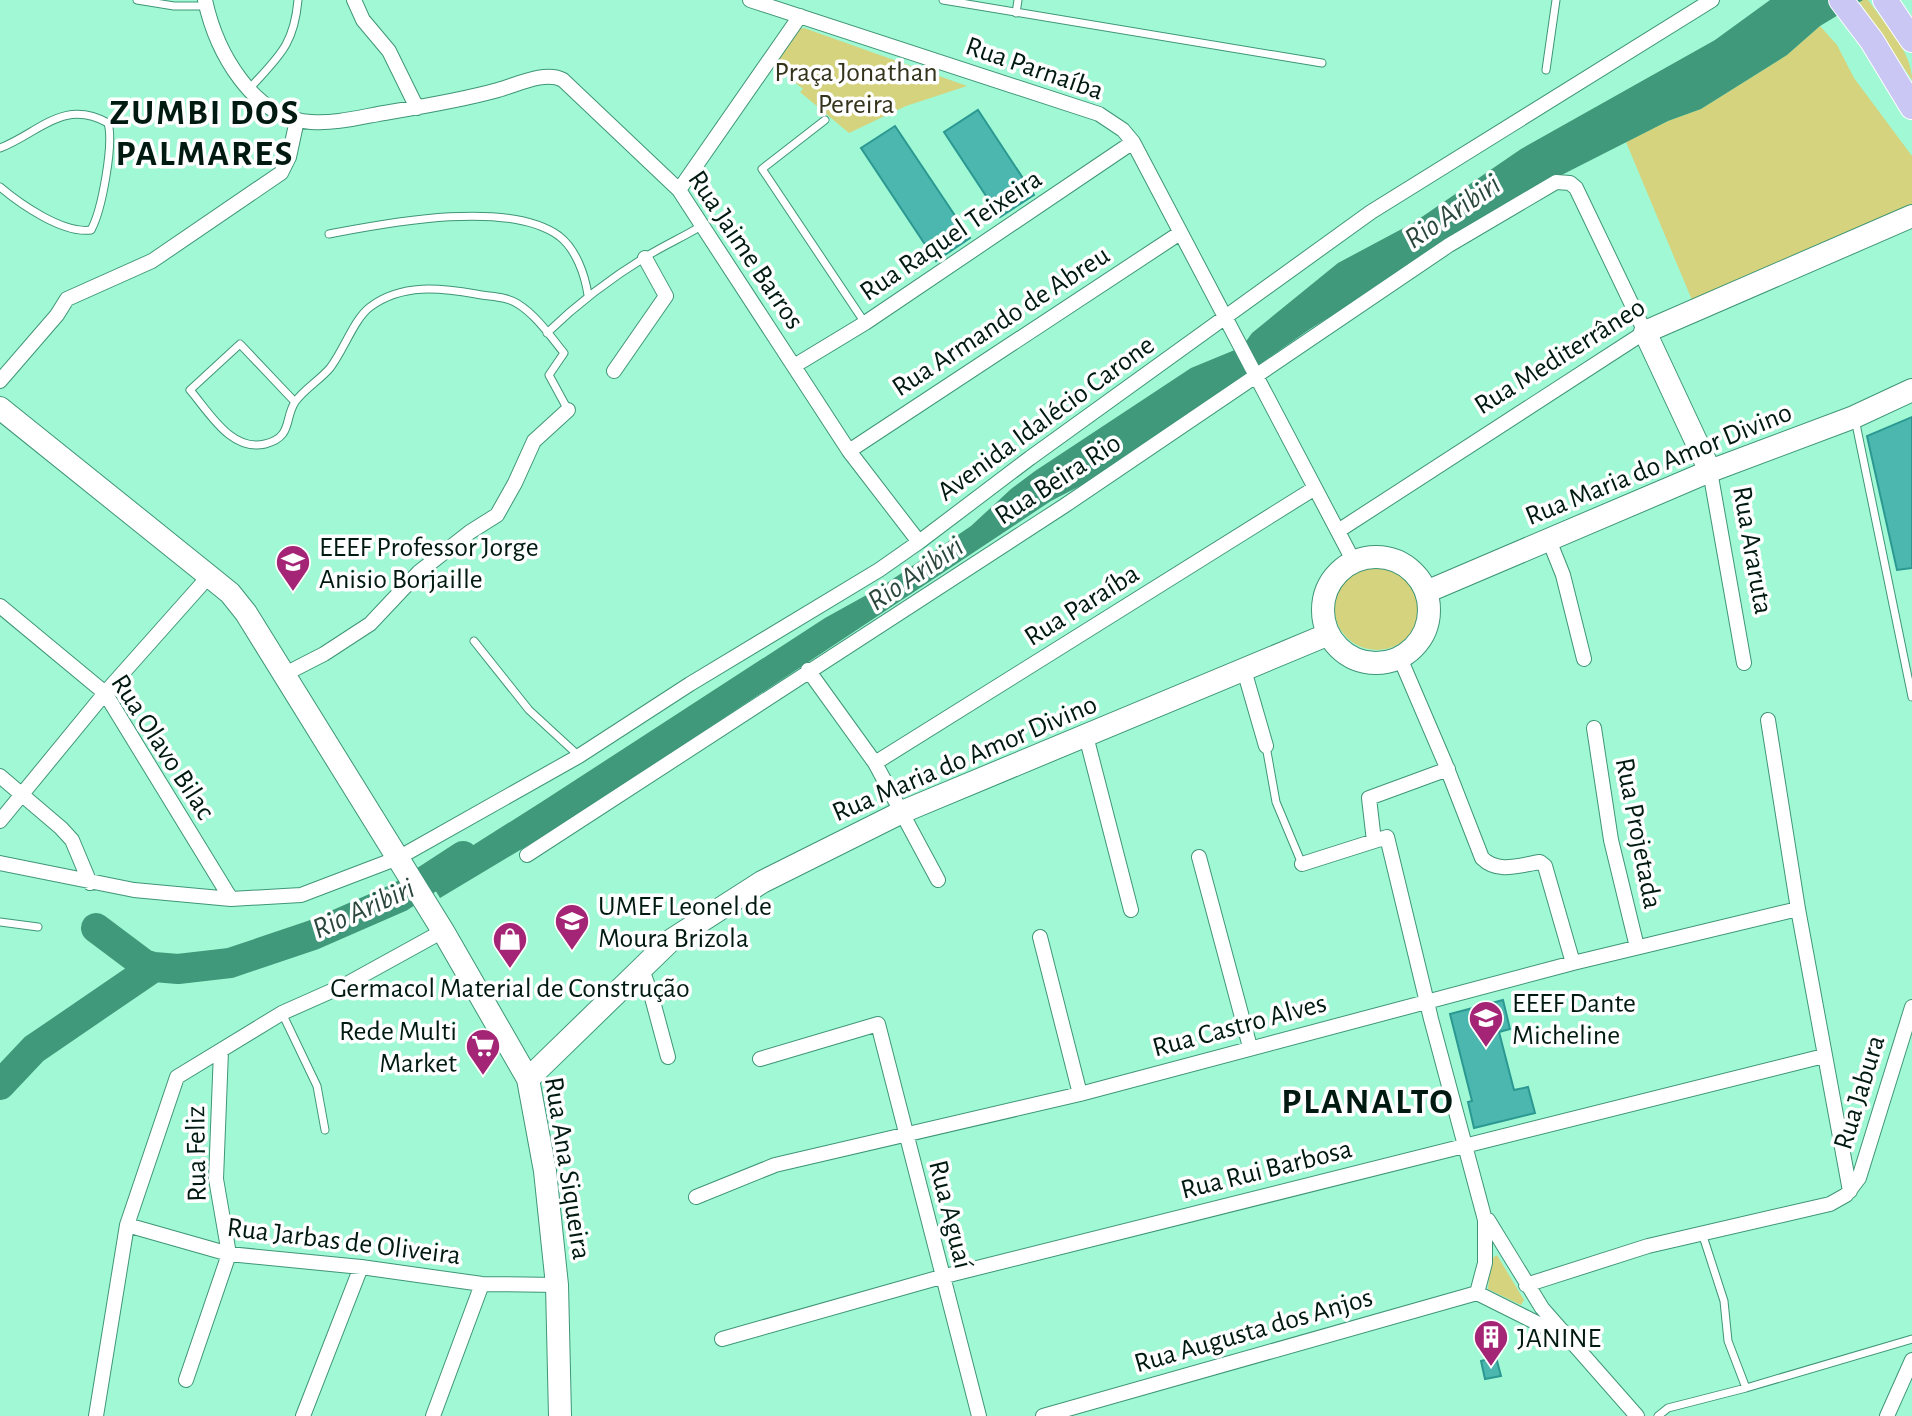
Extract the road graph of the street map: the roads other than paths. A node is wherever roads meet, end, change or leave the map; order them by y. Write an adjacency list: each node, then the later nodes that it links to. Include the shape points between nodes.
1 (137, 0): 10 (lane, via 157,5)
2 (298, 0): 17 (lane, via 297,21 287,45)
3 (354, 0): 19 (street, via 389,51)
4 (750, 0): 13 (street, Rua Parnaíba)
5 (943, 0): 12 (lane)
6 (1018, 0): 12 (lane)
7 (1556, 0): 16 (lane)
8 (1712, 0): 33 (street, Avenida Idalécio Carone, via 1371,212)
9 (1885, 0): 14 (main road)
10 (206, 3): 17 (street, Rua Jaime Barros, via 230,62)
11 (1848, 8): 18 (main road)
12 (1016, 13): 15 (lane)
13 (800, 16): 22 (street, Rua Parnaíba, via 1099,114); 26 (street)
14 (1912, 40)
15 (1322, 63)
16 (1546, 70)
17 (248, 89): 20 (street, Rua Jaime Barros)
18 (1912, 107)
19 (417, 108): 20 (street, Rua Jaime Barros, via 340,121); 26 (street, Rua Jaime Barros, via 558,77)
20 (297, 120): 40 (street, via 281,173 152,261 67,299)
21 (825, 120): 34 (lane, via 762,169)
22 (1133, 142): 29 (street, Rua Parnaíba); 34 (street, Rua Raquel Teixeira)
23 (0, 148): 24 (lane, via 54,118 72,114 108,123 111,142 102,200 89,231 42,216)
24 (0, 187)
25 (1576, 188): 35 (street, Rua Araruta); 39 (street, Rua Beira Rio, via 1556,182 1449,245)
26 (679, 190): 28 (street, Rua Jaime Barros)
27 (1912, 216): 35 (street, Rua Mediterrâneo)
28 (703, 225): 31 (lane); 37 (street, Rua Jaime Barros)
29 (1180, 233): 33 (street, Rua Parnaíba); 46 (street, Rua Armando de Abreu)
30 (329, 234): 32 (lane, via 424,219 514,218 561,237 582,271)
31 (645, 258): 32 (lane); 38 (street, via 666,296)
32 (588, 295): 36 (lane)
33 (1225, 316): 39 (street, Rua Parnaíba); 51 (street, Avenida Idalécio Carone)
34 (865, 323): 37 (street, Rua Raquel Teixeira)
35 (1645, 332): 47 (street, Rua Araruta); 49 (street, Rua Mediterrâneo)
36 (547, 333): 42 (lane, via 511,300 442,288 400,293 361,315 336,360); 44 (lane, via 564,353 549,375)
37 (794, 366): 46 (street, Rua Jaime Barros)
38 (614, 371)
39 (1256, 375): 48 (street); 61 (street, Rua Beira Rio)
40 (0, 381)
41 (1912, 390): 45 (street, Rua Maria do Amor Divino)
42 (295, 402): 42 (lane, via 240,344 190,390 225,432 257,445 285,431)
43 (0, 408): 53 (street, Rua Ana Siqueira)
44 (568, 410): 63 (street, via 534,441 497,515 419,572 370,624)
45 (1854, 417): 47 (street, Rua Maria do Amor Divino); 65 (lane)
46 (849, 451): 51 (street, Rua Jaime Barros)
47 (1710, 471): 50 (street, Rua Maria do Amor Divino); 60 (street, Rua Araruta)
48 (1315, 488): 49 (street); 71 (street, Rua Paraíba)
49 (1338, 531): 52 (street)
50 (1549, 540): 54 (street, Rua Maria do Amor Divino); 59 (street)
51 (919, 542): 70 (street, Avenida Idalécio Carone)
52 (1354, 562): 54 (street, via 1373,557 1401,564); 56 (street, via 1337,575 1327,593 1324,614)
53 (209, 576): 63 (street, Rua Ana Siqueira, via 246,613); 64 (street)
54 (1426, 592): 58 (street, via 1425,630)
55 (0, 606): 64 (street, Rua Olavo Bilac)
56 (1329, 634): 58 (street, via 1360,660); 62 (street, Rua Maria do Amor Divino)
57 (474, 641): 70 (lane, via 529,710)
58 (1400, 658): 72 (street)
59 (1584, 659)
60 (1744, 663)
61 (808, 670): 71 (street); 78 (street, Rua Beira Rio)
62 (1244, 670): 68 (street, Rua Maria do Amor Divino); 69 (street)
63 (285, 674): 82 (street, Rua Ana Siqueira)
64 (105, 693): 74 (street); 85 (street, Rua Olavo Bilac)
65 (1912, 697)
66 (1768, 720): 86 (street)
67 (1594, 728): 92 (street, Rua Projetada, via 1611,840)
68 (1086, 736): 75 (street, Rua Maria do Amor Divino); 87 (street)
69 (1266, 746): 81 (lane, via 1276,802)
70 (579, 756): 82 (street, Avenida Idalécio Carone)
71 (875, 763): 75 (street)
72 (1448, 769): 77 (street, via 1369,798); 93 (street, via 1480,853 1490,865 1545,866)
73 (0, 776): 74 (street)
74 (22, 794): 76 (street); 84 (street, via 72,840)
75 (902, 812): 83 (street); 94 (street, Rua Maria do Amor Divino, via 762,882 670,941)
76 (0, 821)
77 (1374, 841): 81 (street); 95 (street, via 1387,837)
78 (527, 855)
79 (1199, 857): 98 (street)
80 (0, 863): 84 (street, Avenida Idalécio Carone)
81 (1302, 864)
82 (404, 868): 85 (street, Avenida Idalécio Carone, via 301,895); 90 (street, Rua Ana Siqueira)
83 (938, 880)
84 (90, 883): 85 (street, Avenida Idalécio Carone)
85 (231, 899)
86 (1798, 909): 92 (street, Rua Castro Alves); 100 (street)
87 (1131, 910)
88 (0, 922): 89 (lane)
89 (38, 927)
90 (443, 931): 97 (street); 103 (street, Rua Ana Siqueira)
91 (1040, 937): 104 (street)
92 (1637, 947): 93 (street, Rua Castro Alves)
93 (1573, 963): 95 (street, Rua Castro Alves)
94 (641, 967): 101 (street); 103 (street, Rua Maria do Amor Divino)
95 (1427, 1002): 98 (street, Rua Castro Alves); 107 (street)
96 (1912, 1007): 108 (street, Rua Jabura, via 1859,1178)
97 (282, 1013): 99 (street); 105 (lane, via 317,1086)
98 (1250, 1047): 104 (street, Rua Castro Alves)
99 (221, 1051): 111 (street, via 177,1077); 115 (street, Rua Feliz, via 216,1179)
100 (1824, 1056): 107 (street, Rua Rui Barbosa); 108 (street)
101 (668, 1057)
102 (760, 1059): 106 (street, Rua Aguaí, via 878,1024)
103 (528, 1079): 119 (street, Rua Ana Siqueira, via 545,1171)
104 (1080, 1094): 106 (street, Rua Castro Alves)
105 (325, 1130)
106 (906, 1136): 109 (street, Rua Castro Alves, via 775,1165); 117 (street, Rua Aguaí)
107 (1464, 1145): 110 (street); 117 (street, Rua Rui Barbosa)
108 (1850, 1191): 112 (street, via 1830,1204 1781,1218)
109 (696, 1197)
110 (1482, 1206): 113 (street); 114 (street)
111 (127, 1225): 115 (street, Rua Jarbas de Oliveira); 130 (street)
112 (1702, 1233): 120 (street); 129 (lane, via 1724,1301 1728,1341)
113 (1502, 1245): 114 (street); 120 (street)
114 (1486, 1248): 121 (street)
115 (229, 1254): 116 (street, Rua Jarbas de Oliveira); 128 (street)
116 (361, 1267): 118 (street, Rua Jarbas de Oliveira); 131 (street)
117 (941, 1277): 124 (street, Rua Rui Barbosa); 134 (street, Rua Aguaí)
118 (482, 1284): 119 (street, Rua Jarbas de Oliveira); 132 (street)
119 (557, 1285): 133 (street, Rua Ana Siqueira)
120 (1526, 1285): 122 (street)
121 (1477, 1293): 123 (street); 135 (street, Rua Augusta dos Anjos)
122 (1537, 1301): 123 (street, via 1532,1312); 126 (street)
123 (1519, 1312): 126 (street)
124 (722, 1339)
125 (1912, 1339): 129 (lane)
126 (1578, 1347): 136 (street)
127 (1912, 1360): 138 (street)
128 (186, 1380)
129 (1746, 1388): 137 (lane, via 1668,1408)
130 (96, 1416)
131 (303, 1416)
132 (433, 1416)
133 (560, 1416)
134 (979, 1416)
135 (1043, 1416)
136 (1637, 1416)
137 (1658, 1416)
138 (1887, 1416)

